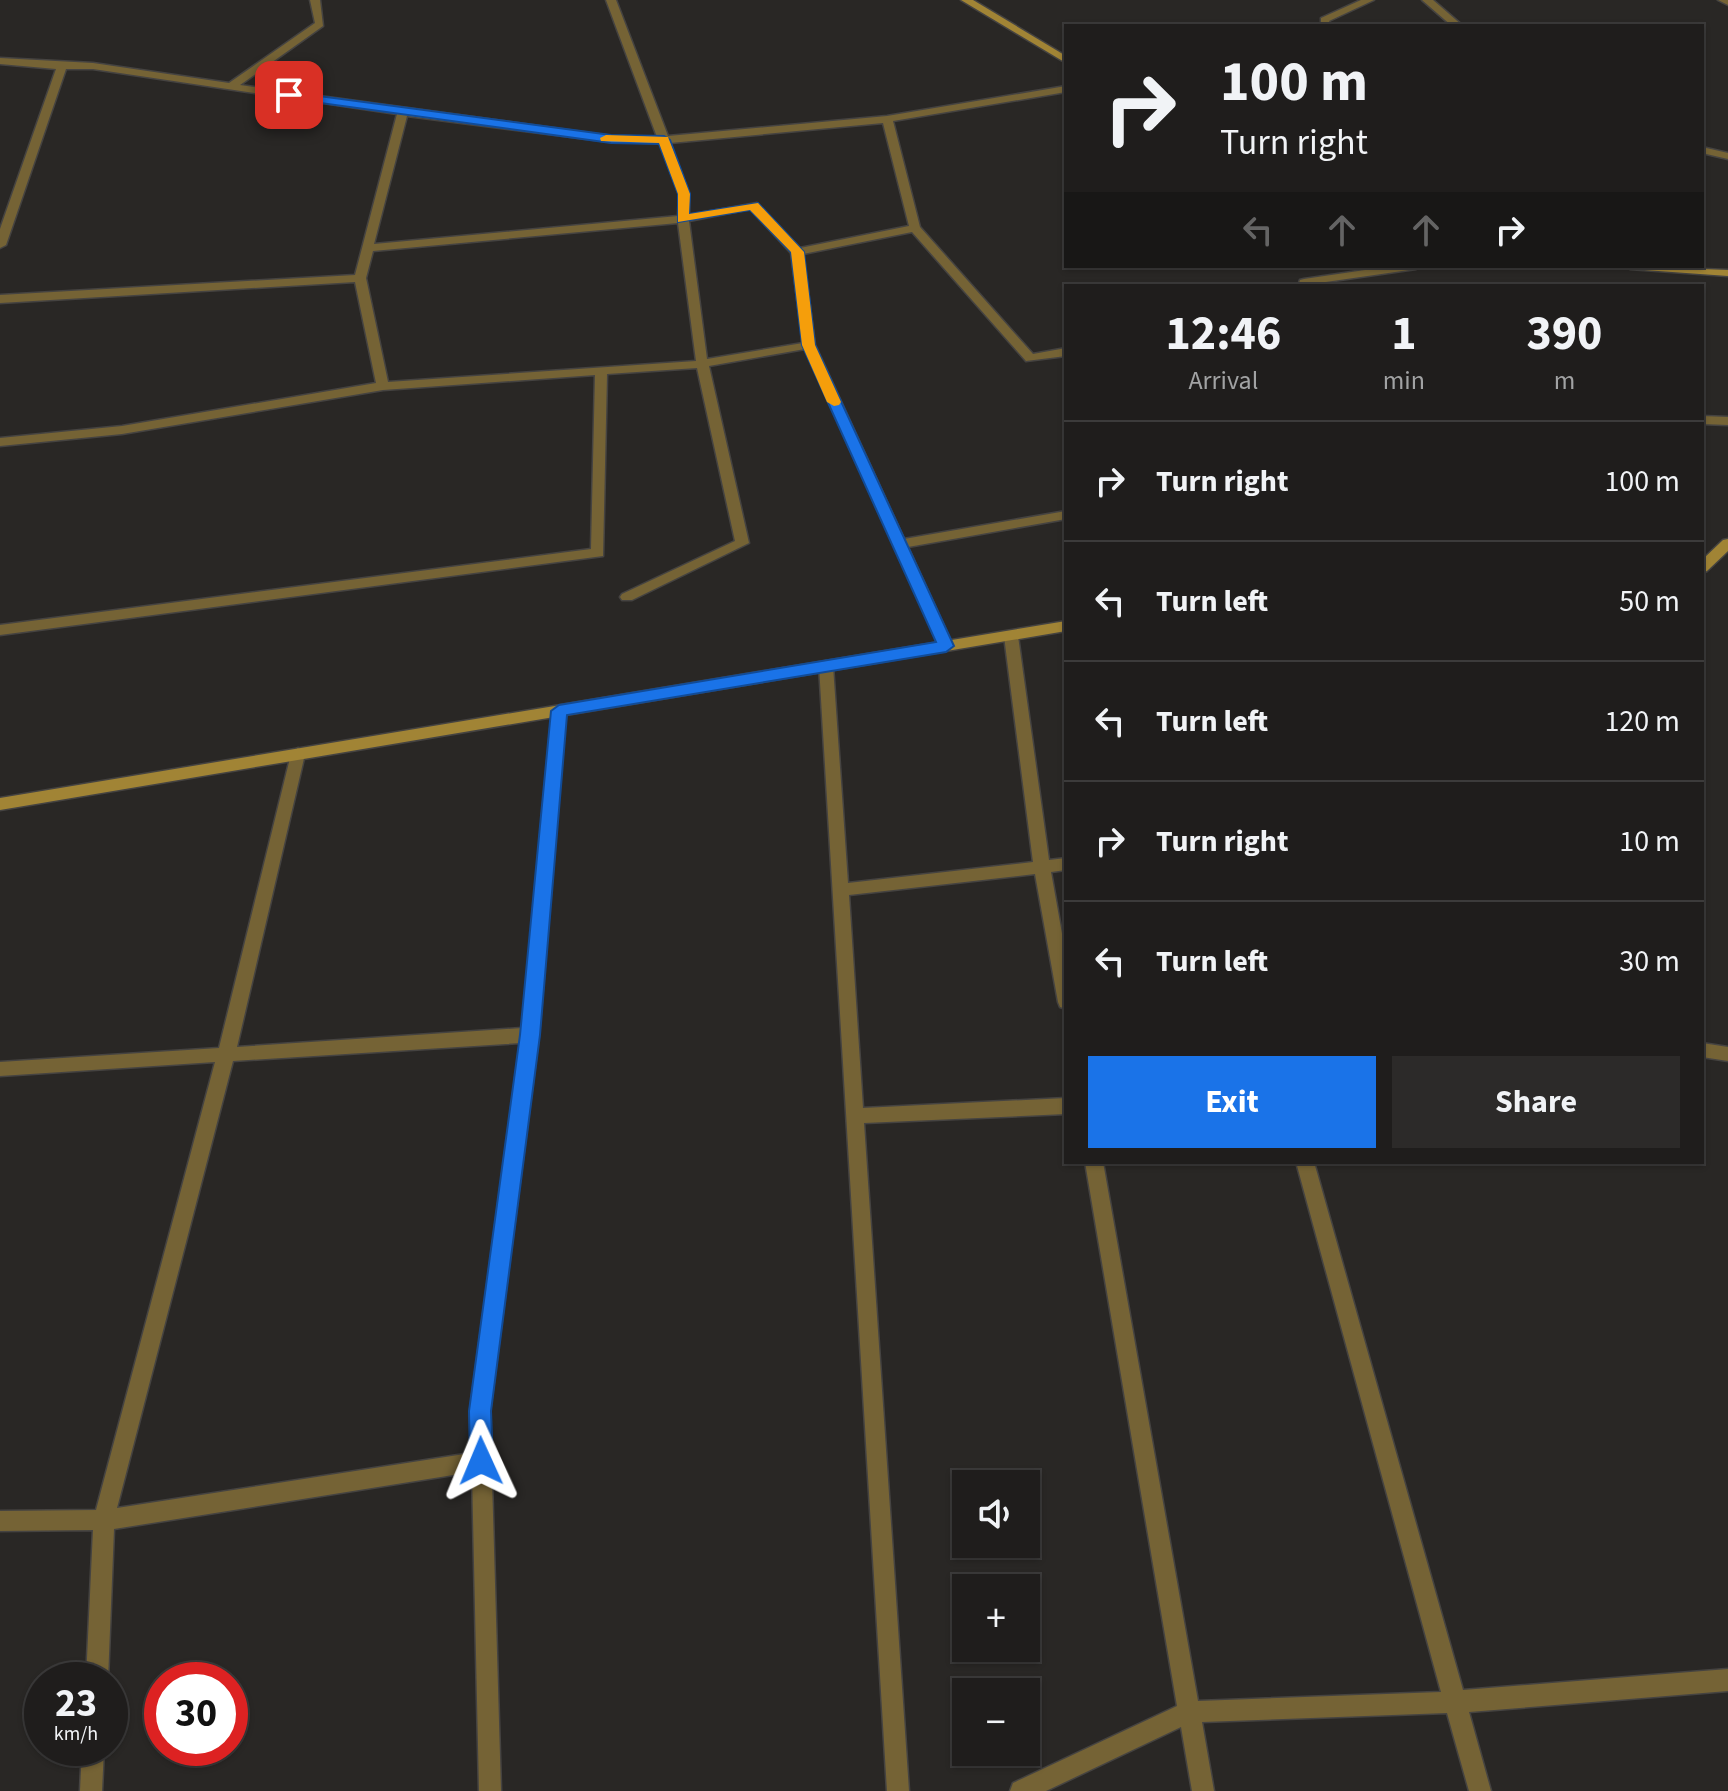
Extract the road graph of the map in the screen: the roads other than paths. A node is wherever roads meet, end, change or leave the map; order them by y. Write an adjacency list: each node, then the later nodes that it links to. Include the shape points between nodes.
1 (315, 0): 11 (street, via 320,24)
2 (611, 0): 15 (street)
3 (966, 0): 8 (street)
4 (1369, 0): 6 (street, via 1324,20)
5 (1427, 0): 7 (street)
6 (1325, 24)
7 (1456, 24)
8 (1064, 59)
9 (0, 61): 10 (street)
10 (62, 66): 11 (street); 20 (street)
11 (232, 86): 13 (street)
12 (1064, 89): 14 (street)
13 (403, 112): 15 (street, via 611,139); 21 (street)
14 (887, 119): 15 (street); 19 (street)
15 (664, 140): 18 (street, via 684,194)
16 (1704, 150): 17 (street)
17 (1728, 156)
18 (683, 219): 21 (street); 22 (street, via 753,205); 31 (street)
19 (915, 228): 22 (street); 30 (street, via 1030,358)
20 (0, 245)
21 (368, 248): 26 (street)
22 (797, 252): 29 (street)
23 (1402, 268): 27 (street)
24 (1658, 268): 25 (street)
25 (1728, 273)
26 (360, 278): 28 (street); 33 (street)
27 (1304, 284)
28 (0, 299)
29 (809, 345): 31 (street); 39 (street)
30 (1064, 352)
31 (702, 364): 32 (street); 41 (street, via 742,543)
32 (601, 371): 33 (street); 43 (street, via 598,553)
33 (383, 386): 36 (street, via 122,430)
34 (1704, 420): 35 (street)
35 (1728, 421)
36 (0, 442)
37 (1064, 515): 39 (street)
38 (1728, 543): 40 (street)
39 (899, 544): 45 (street)
40 (1704, 566)
41 (627, 597)
42 (1064, 626): 44 (street)
43 (0, 630)
44 (1011, 636): 45 (street); 51 (street)
45 (946, 646): 46 (street)
46 (826, 666): 47 (street); 52 (street)
47 (559, 711): 48 (street); 54 (street)
48 (298, 754): 49 (street); 57 (street)
49 (0, 804)
50 (1064, 864): 51 (street)
51 (1042, 867): 52 (street); 53 (street)
52 (840, 890): 60 (street)
53 (1064, 991)
54 (530, 1035): 57 (street); 63 (street, via 480,1411)
55 (1704, 1050): 56 (street)
56 (1728, 1054)
57 (226, 1055): 58 (street); 64 (street)
58 (0, 1069)
59 (1064, 1106): 60 (street)
60 (855, 1116): 73 (street)
61 (1094, 1164): 69 (street)
62 (1306, 1164): 68 (street)
63 (481, 1461): 64 (street); 72 (street)
64 (104, 1520): 65 (street); 66 (street)
65 (0, 1521)
66 (98, 1662)
67 (1728, 1680): 68 (street)
68 (1455, 1702): 69 (street); 76 (street)
69 (1189, 1712): 74 (street); 75 (street)
70 (92, 1766): 71 (street)
71 (91, 1791)
72 (490, 1791)
73 (898, 1791)
74 (1021, 1791)
75 (1203, 1791)
76 (1480, 1791)

